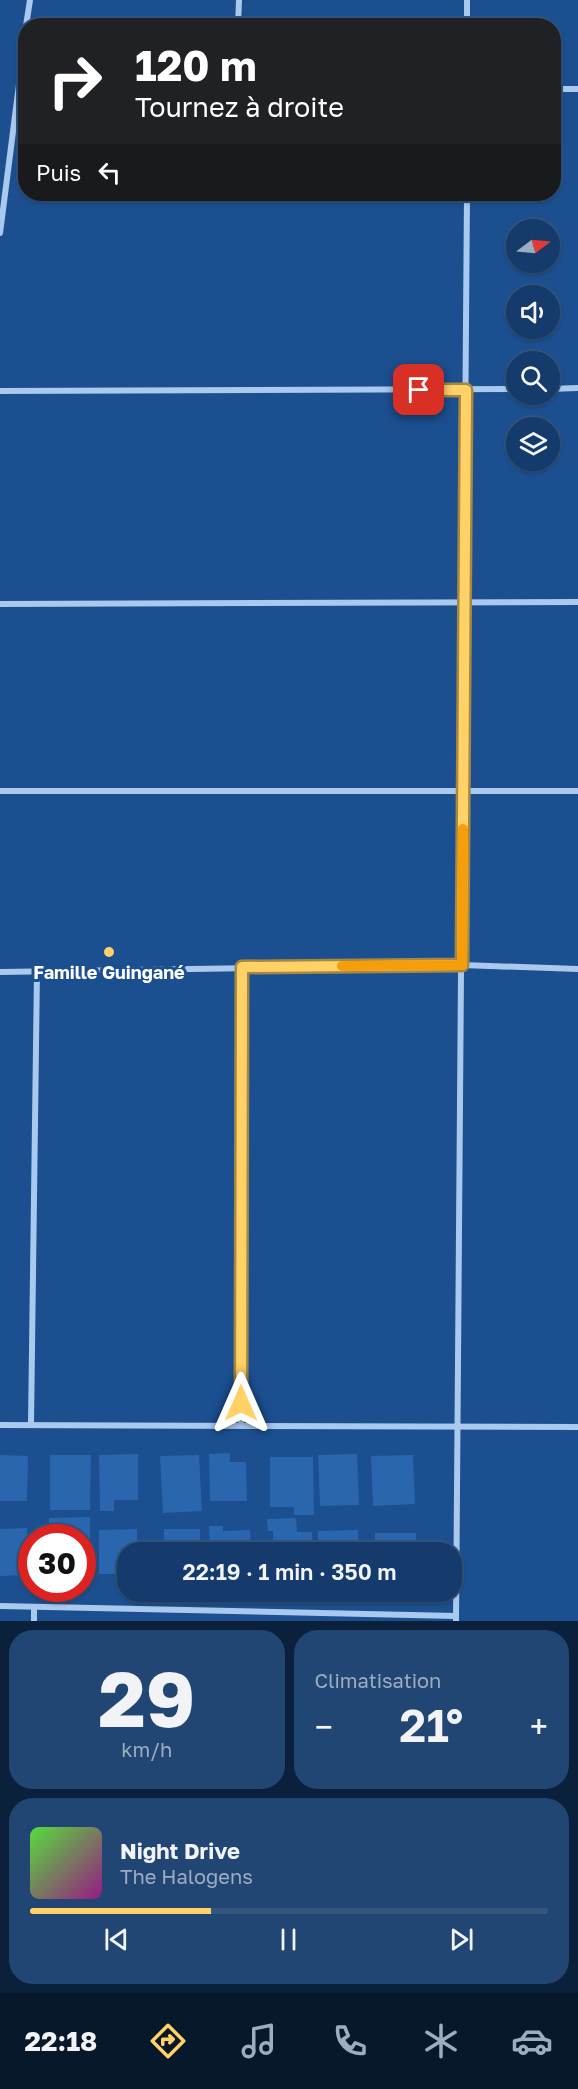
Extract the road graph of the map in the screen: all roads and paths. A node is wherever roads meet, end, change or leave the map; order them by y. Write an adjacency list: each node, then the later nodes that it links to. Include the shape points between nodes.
1 (30, 0): 4 (street)
2 (239, 0): 5 (street)
3 (467, 0): 6 (street)
4 (27, 18)
5 (238, 18)
6 (467, 18)
7 (561, 89): 8 (street)
8 (578, 89)
9 (18, 100): 11 (street)
10 (467, 201): 15 (street)
11 (0, 233)
12 (560, 388): 13 (street)
13 (578, 388)
14 (506, 389): 15 (street)
15 (466, 390): 16 (street); 19 (street)
16 (0, 391)
17 (578, 602): 19 (street)
18 (0, 604): 19 (street)
19 (463, 604): 21 (street)
20 (0, 791): 21 (street)
21 (464, 791): 22 (street); 23 (street)
22 (578, 791)
23 (462, 965): 24 (street); 25 (street); 32 (street)
24 (242, 967): 26 (street); 30 (street)
25 (578, 969)
26 (37, 971): 27 (street); 28 (street)
27 (0, 972)
28 (31, 1424): 29 (street); 30 (street)
29 (0, 1425)
30 (241, 1426): 32 (street)
31 (578, 1427): 32 (street)
32 (458, 1428): 36 (street)
33 (0, 1606): 34 (street)
34 (34, 1607): 35 (street); 37 (street)
35 (235, 1612): 36 (street); 38 (street)
36 (456, 1619)
37 (34, 1621)
38 (235, 1621)

